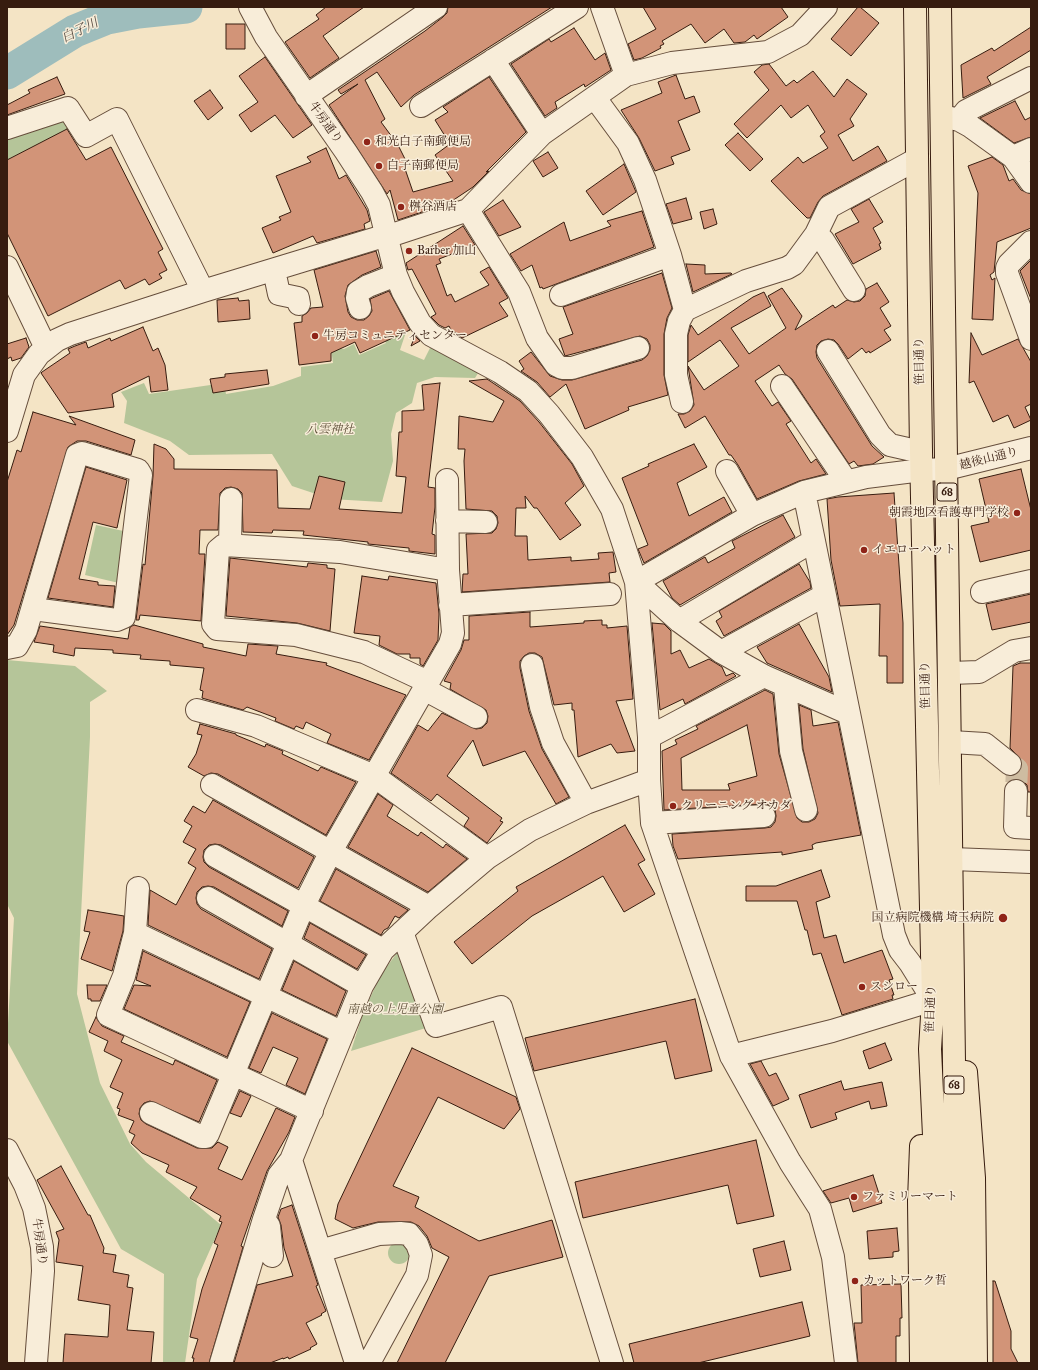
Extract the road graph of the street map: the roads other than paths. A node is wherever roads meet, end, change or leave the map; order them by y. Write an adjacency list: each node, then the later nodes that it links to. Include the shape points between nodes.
1 (436, 7): 11 (street)
2 (576, 7): 8 (street)
3 (602, 7): 9 (street)
4 (826, 7): 9 (street, via 800,35 768,52 672,64)
5 (915, 7): 18 (main road, 笹目通り / 68)
6 (940, 7): 14 (main road, 笹目通り / 68)
7 (252, 12): 11 (street, 牛房通り)
8 (494, 60): 13 (street); 16 (street)
9 (626, 75): 12 (street)
10 (1031, 78): 14 (street)
11 (306, 96): 22 (street, 牛房通り, via 372,192)
12 (594, 98): 16 (street); 24 (street, via 628,143 645,180)
13 (421, 106)
14 (950, 118): 17 (street); 44 (main road, 笹目通り / 68)
15 (7, 128): 29 (street, via 68,108 86,136 117,119)
16 (542, 134): 20 (street)
17 (1022, 153): 19 (street)
18 (917, 159): 21 (street, via 834,203 826,211); 43 (main road, 笹目通り / 68)
19 (1031, 182)
20 (468, 210): 22 (street); 36 (street, via 518,292 537,338 556,365 572,368)
21 (816, 234): 28 (street); 33 (street, via 794,264 746,281)
22 (387, 235): 26 (street); 27 (street, 牛房通り)
23 (1031, 242): 34 (street, via 1007,268)
24 (670, 255): 30 (street); 33 (street)
25 (7, 267): 35 (street)
26 (274, 270): 29 (street); 31 (street, via 279,294 298,298)
27 (396, 275): 32 (street, via 358,292); 57 (street, 牛房通り, via 420,323 431,335 500,372 528,391 549,414 582,458 612,509)
28 (854, 290)
29 (203, 291): 35 (street, via 70,334)
30 (561, 295)
31 (299, 304)
32 (360, 308)
33 (685, 310): 40 (street, via 676,334 676,375)
34 (1030, 336)
35 (46, 348): 38 (street)
36 (638, 348)
37 (828, 351): 43 (street, via 880,435 890,445)
38 (15, 379): 41 (street)
39 (782, 386): 47 (street, via 842,475)
40 (682, 402)
41 (7, 430)
42 (1031, 448): 44 (street, 越後山通り)
43 (921, 461): 44 (street, 越後山通り); 47 (street); 103 (main road, 笹目通り / 68)
44 (946, 469): 68 (main road, 笹目通り / 68)
45 (726, 471): 50 (street)
46 (447, 480): 51 (street)
47 (844, 482): 48 (street)
48 (804, 492): 50 (street); 53 (street)
49 (231, 499): 54 (street)
50 (752, 515): 57 (street)
51 (447, 521): 52 (street); 55 (street)
52 (486, 522)
53 (813, 541): 60 (street); 63 (street)
54 (230, 545): 55 (street, via 340,552); 70 (street, via 224,545 218,550 213,624 217,629 296,635 364,652)
55 (448, 570): 61 (street)
56 (1031, 581): 58 (street)
57 (636, 582): 63 (street); 75 (street, 牛房通り)
58 (982, 592)
59 (610, 594): 61 (street)
60 (825, 595): 66 (street); 73 (street)
61 (450, 604): 70 (street, via 452,639)
62 (33, 609): 62 (street, via 77,455 82,452 138,470 141,475 124,617 117,620); 64 (street, via 19,644 14,648)
63 (679, 621): 66 (street)
64 (7, 648)
65 (1031, 648): 68 (street, via 1014,651 979,672)
66 (721, 652): 69 (street)
67 (532, 665): 82 (street, via 541,707 553,743)
68 (950, 673): 76 (main road, 笹目通り / 68)
69 (764, 676): 71 (street); 75 (street)
70 (426, 685): 74 (street); 78 (street)
71 (785, 686): 73 (street); 83 (street, via 792,751)
72 (198, 710): 78 (street, via 256,726)
73 (848, 713): 103 (street, via 894,935 900,950)
74 (476, 717)
75 (650, 736): 79 (street, 牛房通り)
76 (951, 742): 77 (street, via 985,744); 90 (main road, 笹目通り / 68)
77 (1010, 764)
78 (374, 776): 87 (street); 89 (street)
79 (649, 780): 82 (street); 85 (street, 牛房通り)
80 (212, 785): 87 (street)
81 (1016, 792): 86 (street, via 1015,827)
82 (586, 803): 89 (street, via 530,830)
83 (806, 810)
84 (764, 816): 85 (street)
85 (652, 823): 106 (street, 牛房通り)
86 (1031, 828)
87 (330, 852): 94 (street); 95 (street)
88 (215, 856): 94 (street)
89 (487, 858): 95 (street)
90 (952, 859): 91 (street); 100 (main road, 笹目通り / 68)
91 (1031, 862)
92 (138, 888): 97 (street)
93 (208, 898): 98 (street)
94 (304, 905): 98 (street); 99 (street)
95 (429, 907): 96 (street)
96 (402, 932): 99 (street); 120 (street, via 436,1026 502,1007)
97 (135, 933): 102 (street); 107 (street, via 124,976 108,1015)
98 (286, 944): 101 (street); 102 (street)
99 (383, 950): 101 (street)
100 (954, 978): 112 (main road, 笹目通り / 68); 125 (main road, via 970,1096 974,1178)
101 (362, 986): 104 (street)
102 (265, 996): 104 (street); 107 (street)
103 (933, 1000): 105 (main road, 笹目通り / 68); 106 (street, via 832,1031)
104 (343, 1033): 108 (street)
105 (930, 1049): 112 (main road, 笹目通り / 68); 122 (main road, via 919,1201)
106 (731, 1056): 121 (street, 牛房通り, via 790,1162 820,1209 833,1257)
107 (234, 1073): 108 (street); 109 (street, via 206,1137)
108 (312, 1111): 111 (street)
109 (151, 1113)
110 (7, 1150): 116 (street, 牛房通り, via 34,1208 42,1247 43,1271)
111 (291, 1160): 113 (street, via 279,1175); 114 (street)
112 (946, 1196): 123 (main road, 笹目通り / 68); 124 (main road, 笹目通り / 68)
113 (264, 1219): 115 (street, via 269,1226); 117 (street)
114 (320, 1251): 118 (street); 119 (street, via 379,1234 409,1234 418,1244 421,1255 417,1275)
115 (272, 1256)
116 (36, 1363)
117 (221, 1363)
118 (356, 1363)
119 (369, 1363)
120 (612, 1363)
121 (846, 1363)
122 (921, 1363)
123 (940, 1363)
124 (958, 1363)
125 (976, 1363)

